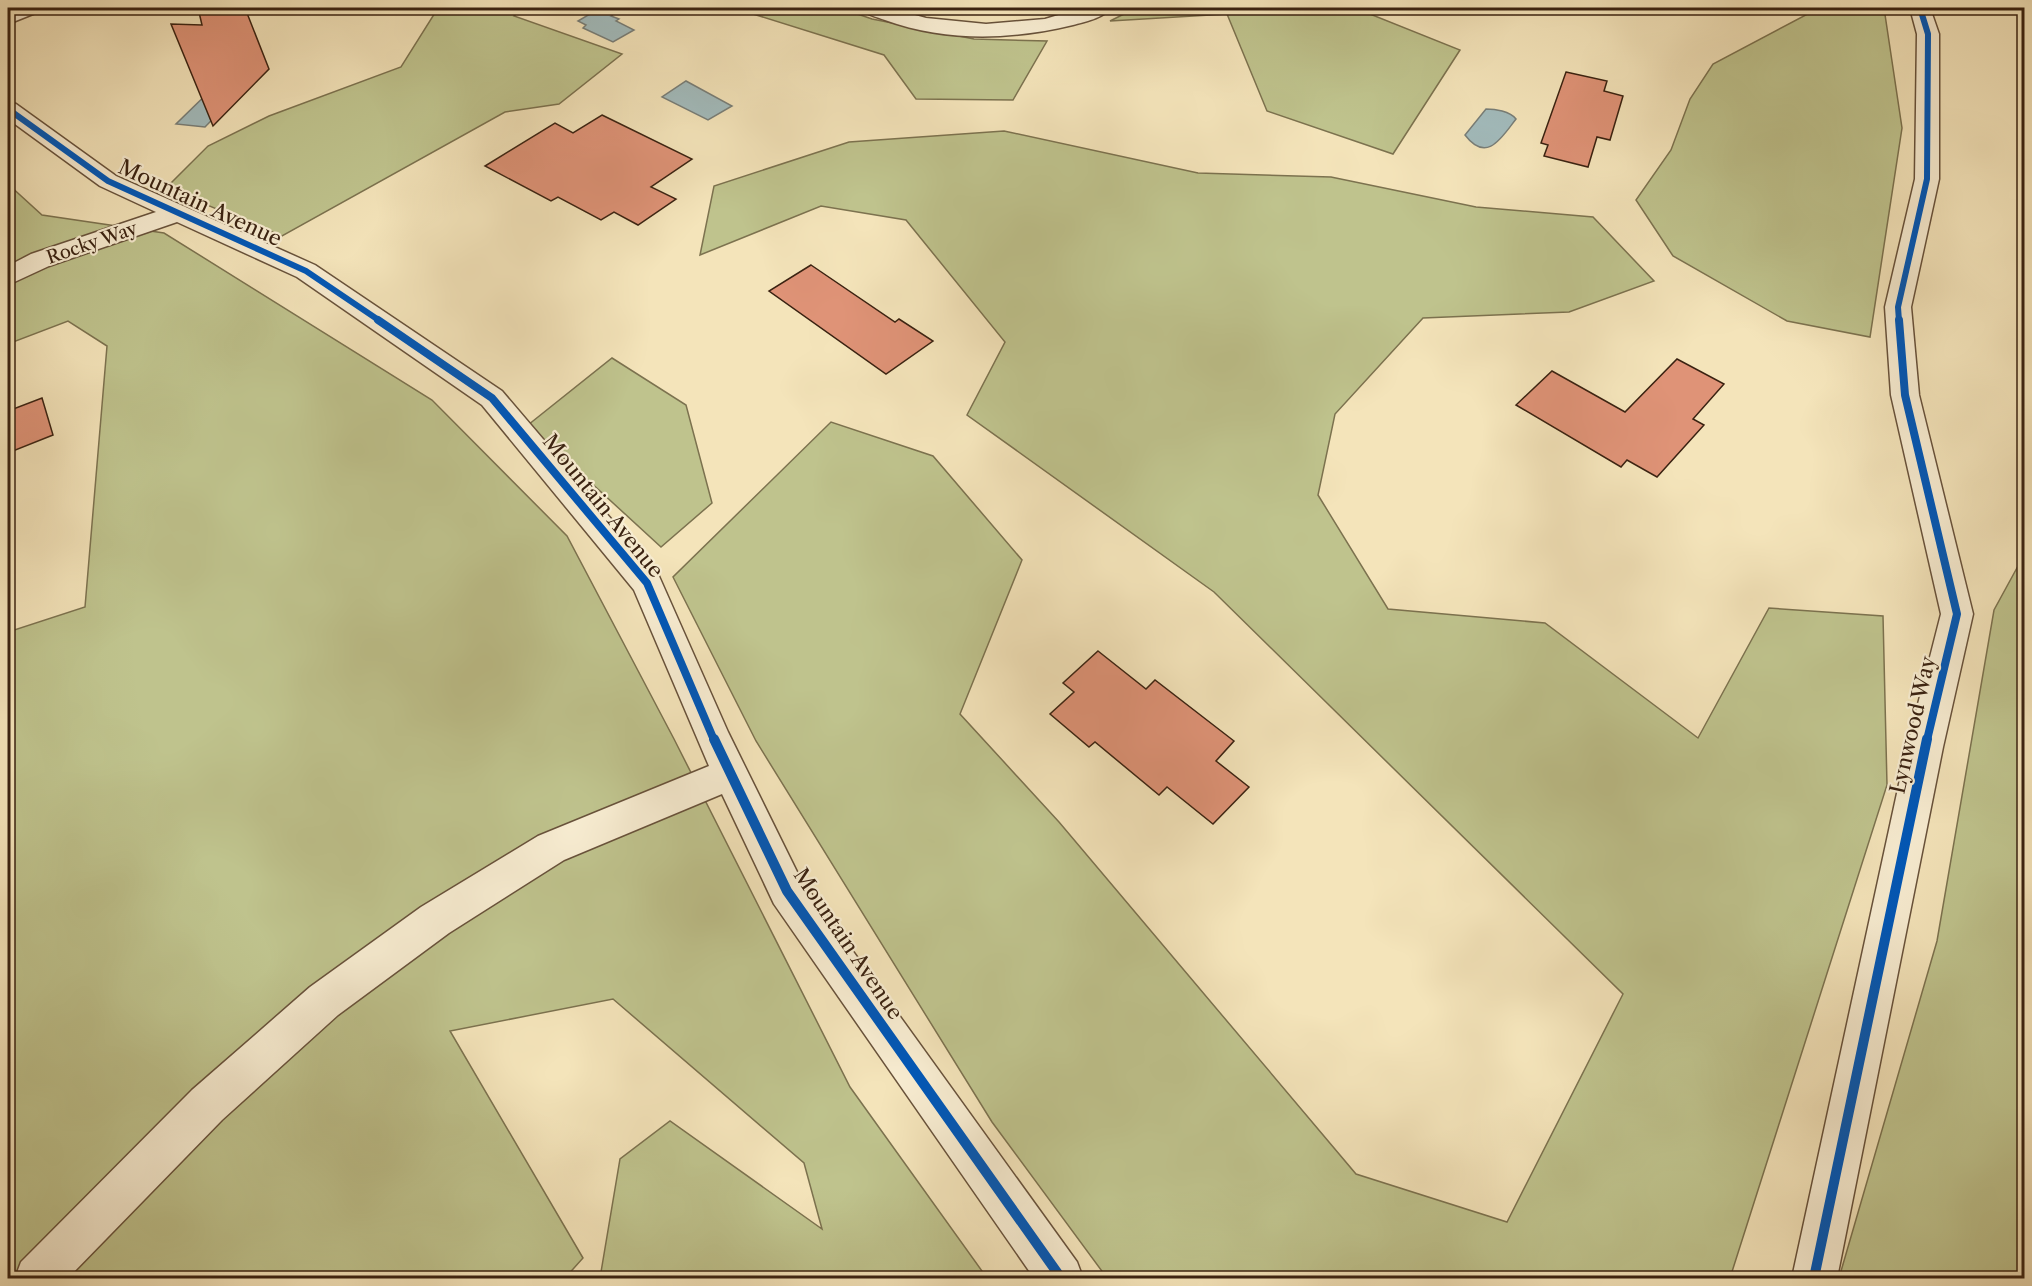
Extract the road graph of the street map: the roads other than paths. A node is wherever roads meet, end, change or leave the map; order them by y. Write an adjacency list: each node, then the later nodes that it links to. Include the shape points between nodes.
1 (31, 8): 5 (street)
2 (872, 8): 3 (street, via 896,18 978,31 1036,28)
3 (1100, 8)
4 (1920, 8): 12 (street, Lynwood Way, via 1928,34 1927,179 1898,308 1905,395 1957,614 1925,747)
5 (8, 18)
6 (8, 109): 7 (street, Mountain Avenue, via 108,181)
7 (178, 213): 8 (street, Rocky Way, via 40,260); 9 (street, Mountain Avenue, via 306,271 492,398 647,583)
8 (8, 277)
9 (731, 774): 10 (street, via 551,848 435,920 324,1001 207,1105); 11 (street, Mountain Avenue, via 787,891)
10 (36, 1278)
11 (1061, 1278)
12 (1814, 1278)

